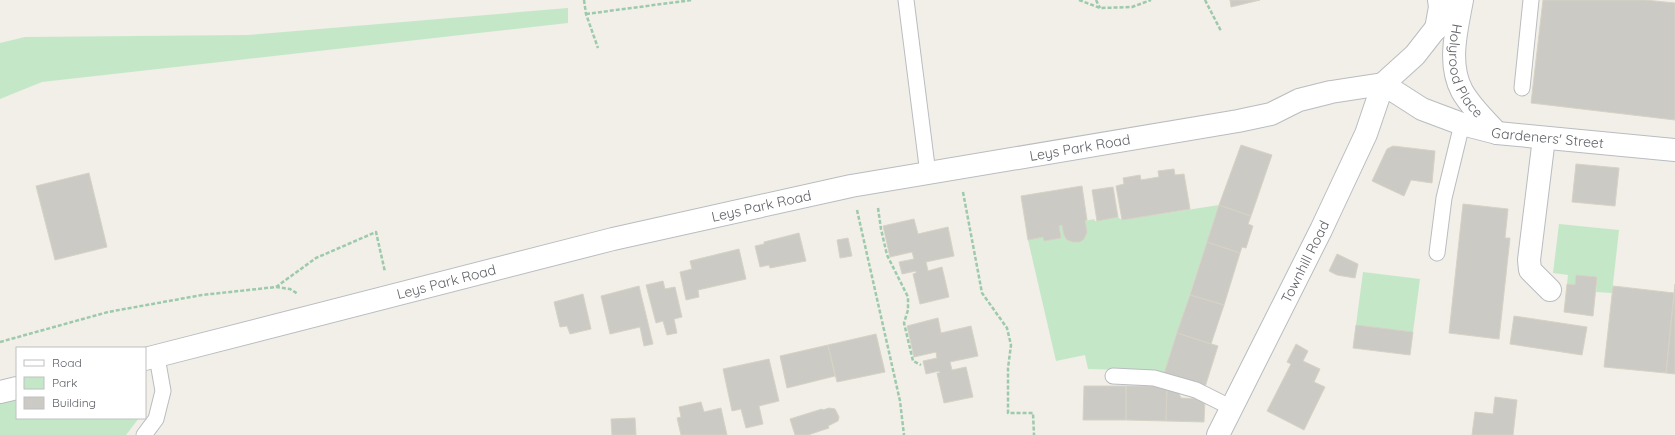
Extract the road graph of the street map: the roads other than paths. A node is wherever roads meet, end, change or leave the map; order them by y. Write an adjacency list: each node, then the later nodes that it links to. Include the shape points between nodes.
1 (906, 0): 13 (lane)
2 (1439, 0): 6 (street)
3 (1458, 0): 6 (street, Holyrood Place)
4 (1462, 0): 10 (street, Holyrood Place, via 1455,36 1456,75 1461,90)
5 (1531, 0): 8 (lane)
6 (1436, 29): 7 (street, Holyrood Place, via 1415,55)
7 (1383, 84): 9 (street, Gardeners' Street, via 1422,109); 13 (street, Leys Park Road, via 1306,98 1271,114 1238,121); 20 (street, Townhill Road, via 1366,134)
8 (1522, 88)
9 (1462, 124): 10 (street, Gardeners' Street); 14 (lane, via 1444,198)
10 (1497, 133): 11 (street, Gardeners' Street)
11 (1544, 138): 12 (street, Gardeners' Street); 15 (street, via 1529,260 1530,270)
12 (1675, 150)
13 (928, 174): 16 (street, Leys Park Road, via 851,186 613,239)
14 (1437, 253)
15 (1550, 290)
16 (151, 358): 21 (lane, via 163,390 156,419)
17 (1113, 376): 20 (lane, via 1154,378 1196,390)
18 (16, 388): 19 (street)
19 (0, 392)
20 (1232, 408): 22 (street, Townhill Road)
21 (144, 435)
22 (1218, 435)

